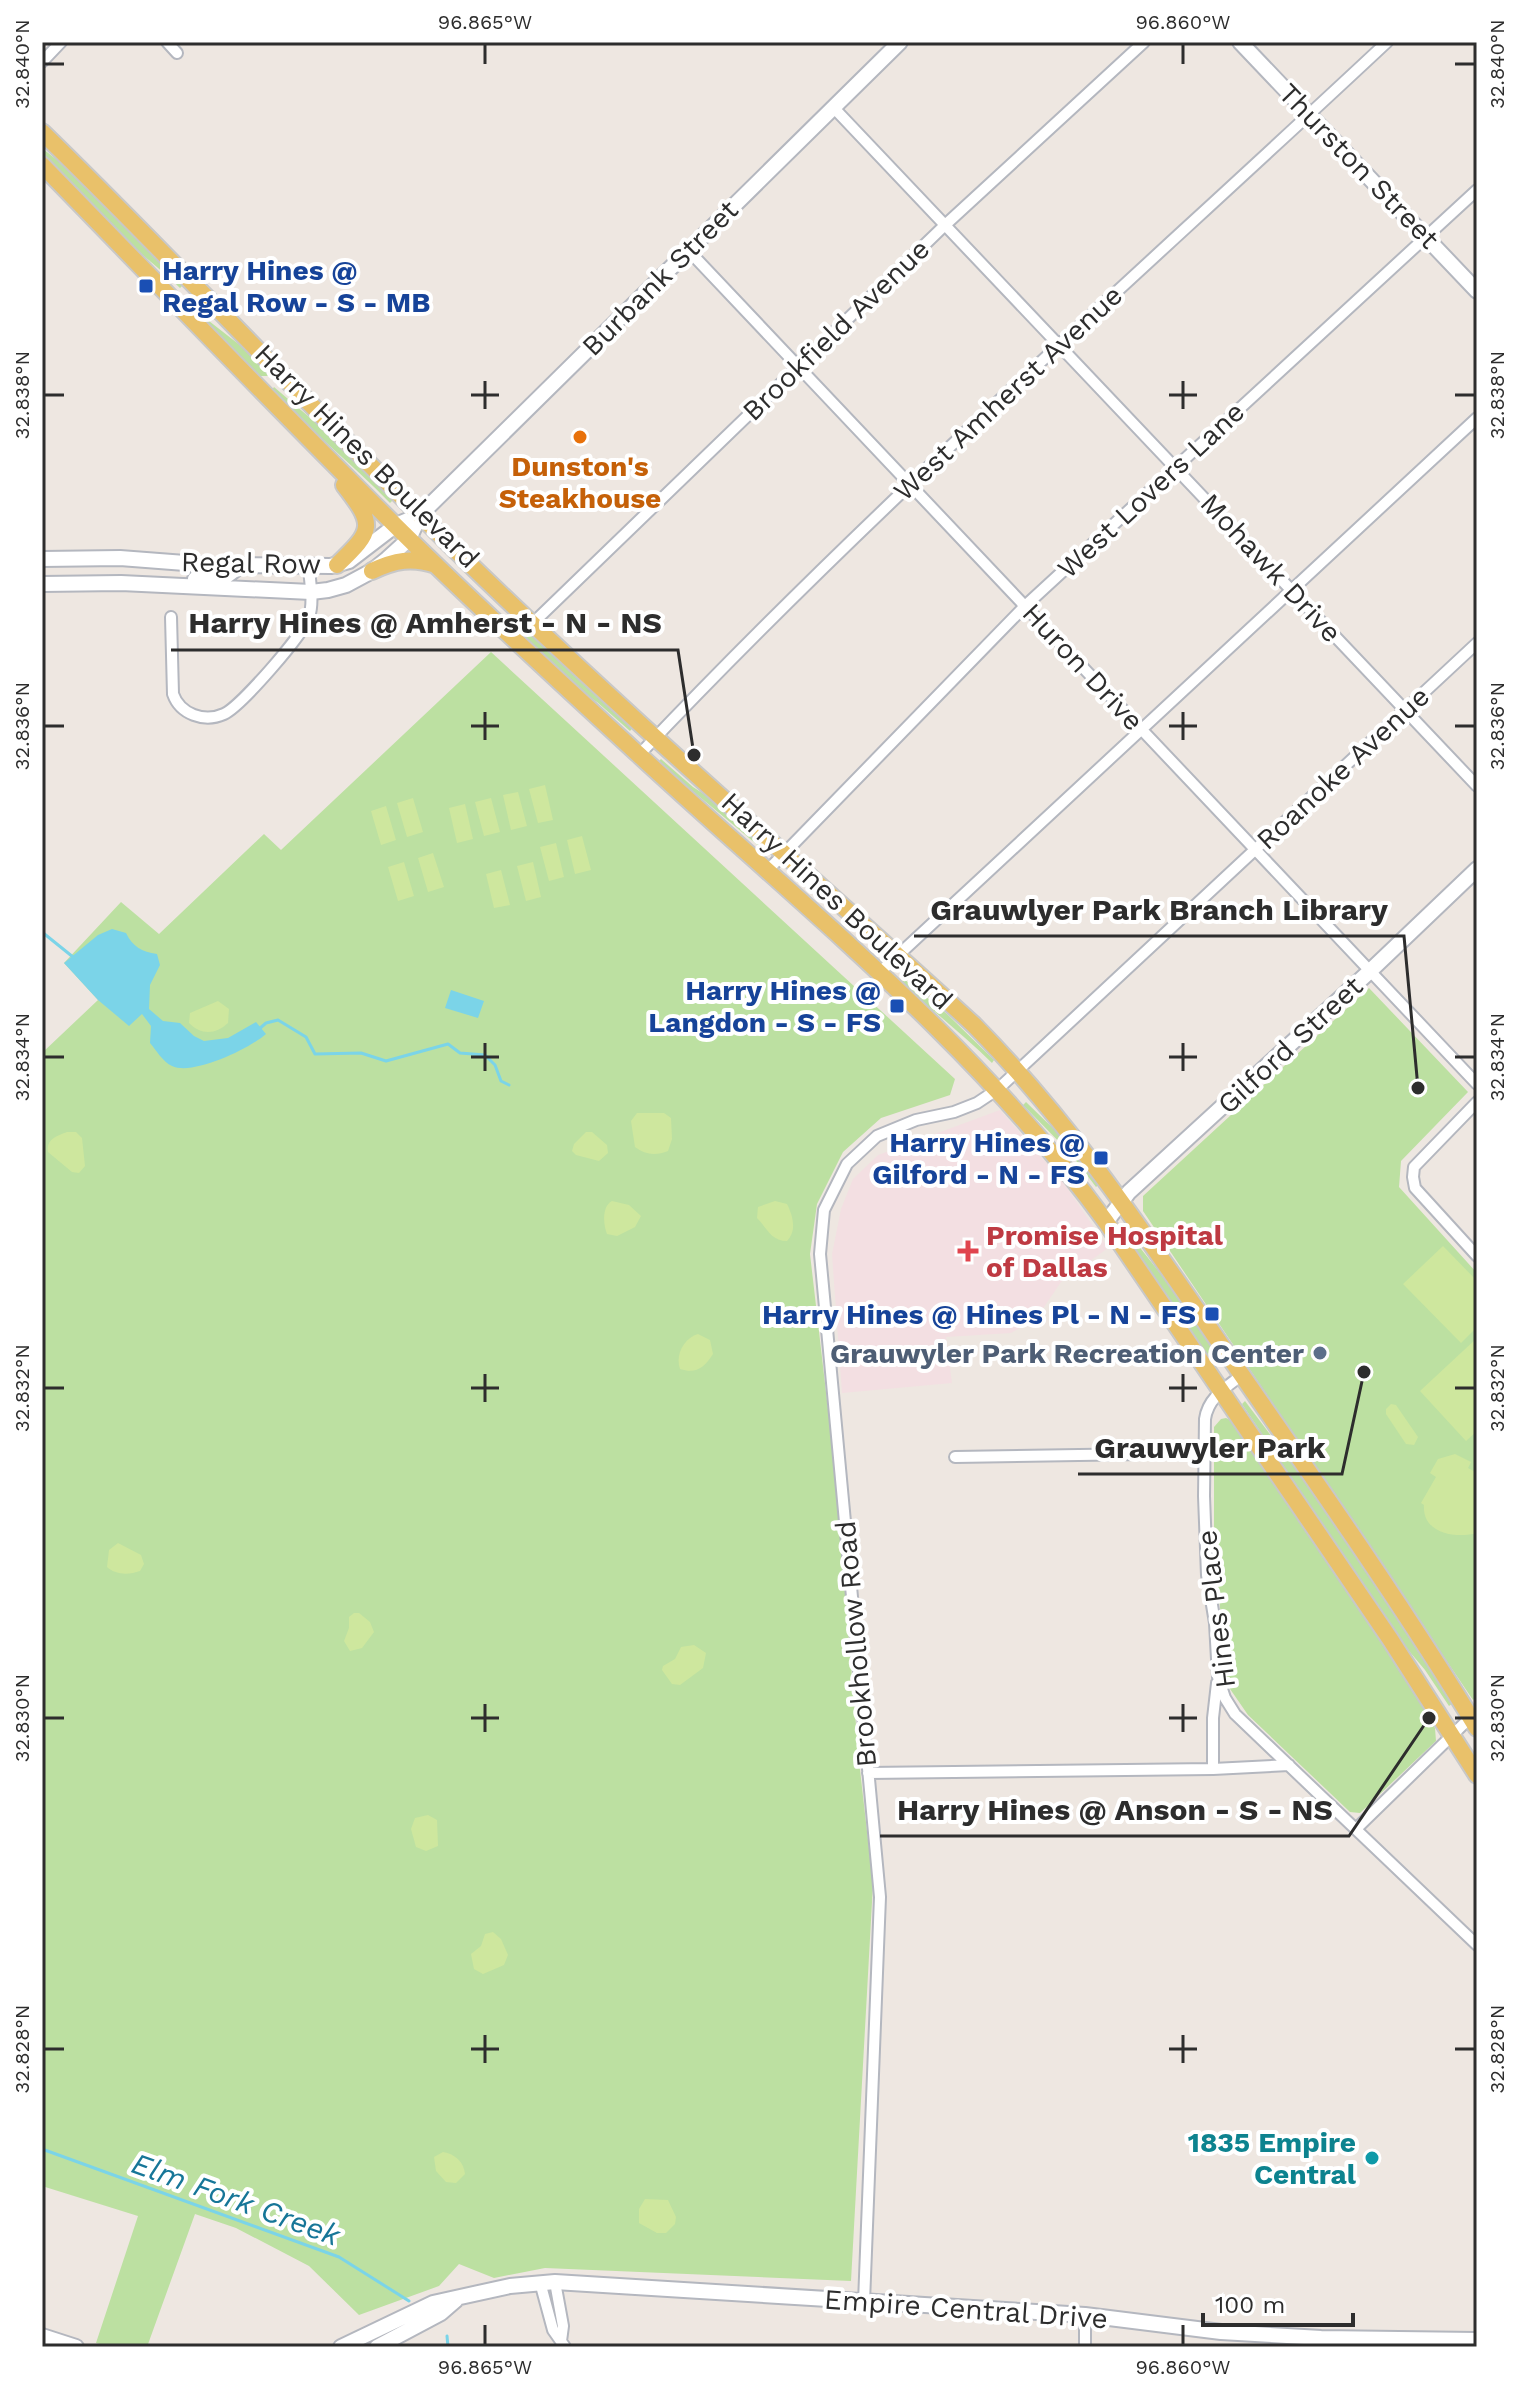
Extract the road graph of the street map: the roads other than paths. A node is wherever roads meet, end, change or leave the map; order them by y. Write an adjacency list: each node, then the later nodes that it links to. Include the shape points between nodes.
1 (61, 42): 8 (street)
2 (167, 42): 7 (street)
3 (900, 42): 9 (street, Burbank Street)
4 (1144, 42): 14 (street, Brookfield Avenue)
5 (1240, 42): 10 (street, Thurston Street)
6 (1387, 42): 10 (street, West Amherst Avenue)
7 (177, 53)
8 (42, 62)
9 (833, 107): 14 (street, Mohawk Drive); 16 (street, Burbank Street)
10 (1310, 114): 15 (street, Thurston Street); 20 (street, West Amherst Avenue)
11 (42, 132): 18 (main road, Harry Hines Boulevard)
12 (42, 165): 19 (main road, Harry Hines Boulevard)
13 (1477, 190): 15 (street, West Lovers Lane)
14 (944, 226): 20 (street, Mohawk Drive); 21 (street, Brookfield Avenue)
15 (1426, 237): 17 (street, Thurston Street); 26 (street, West Lovers Lane)
16 (689, 251): 21 (street, Huron Drive); 28 (street, Burbank Street)
17 (1477, 291)
18 (206, 295): 19 (main road); 23 (main road, Harry Hines Boulevard)
19 (187, 313): 22 (main road, Harry Hines Boulevard)
20 (1060, 346): 26 (street, Mohawk Drive); 27 (street, West Amherst Avenue)
21 (798, 366): 27 (street, Huron Drive); 45 (street, Brookfield Avenue)
22 (260, 387): 23 (main road, via 278,384); 25 (main road, Harry Hines Boulevard)
23 (308, 404): 28 (main road, Harry Hines Boulevard)
24 (1477, 418): 41 (street)
25 (321, 450): 29 (main road, Harry Hines Boulevard); 33 (main road, via 366,518 363,538)
26 (1176, 467): 41 (street, Mohawk Drive); 43 (street, West Lovers Lane)
27 (910, 483): 43 (street, Huron Drive); 49 (street, West Amherst Avenue)
28 (420, 515): 29 (street, Regal Row); 30 (street, Regal Row); 45 (main road, Harry Hines Boulevard)
29 (396, 525): 30 (main road, Harry Hines Boulevard); 33 (street, Regal Row)
30 (409, 539): 35 (main road, Harry Hines Boulevard); 37 (street, Regal Row)
31 (42, 559): 32 (street, Regal Row)
32 (86, 559): 34 (street, Regal Row); 38 (street)
33 (337, 565): 36 (street, Regal Row)
34 (240, 566): 36 (street, Regal Row); 40 (street, via 228,575)
35 (438, 566): 37 (main road, via 405,560); 50 (main road, Harry Hines Boulevard)
36 (309, 568): 42 (street)
37 (372, 571): 42 (street, Regal Row, via 346,585)
38 (85, 583): 39 (street, Regal Row); 40 (street, Regal Row)
39 (42, 584)
40 (172, 586): 42 (street, Regal Row)
41 (1290, 590): 47 (street, Mohawk Drive); 48 (street)
42 (311, 592): 44 (street, via 309,618 291,646 233,708 210,718 188,713 176,702)
43 (1025, 606): 48 (street, Huron Drive); 53 (street, West Lovers Lane)
44 (171, 617)
45 (533, 623): 49 (main road, Harry Hines Boulevard)
46 (1477, 643): 47 (street, Roanoke Avenue)
47 (1404, 710): 51 (street, Mohawk Drive); 52 (street, Roanoke Avenue)
48 (1141, 728): 52 (street, Huron Drive); 56 (street)
49 (655, 738): 50 (street, West Amherst Avenue); 53 (main road, Harry Hines Boulevard)
50 (639, 755): 55 (main road, Harry Hines Boulevard)
51 (1477, 786)
52 (1256, 851): 57 (street, Huron Drive); 59 (street, Roanoke Avenue)
53 (785, 853): 55 (street, West Lovers Lane); 56 (main road, Harry Hines Boulevard)
54 (1477, 869): 57 (street, Gilford Street)
55 (768, 870): 58 (main road, Harry Hines Boulevard)
56 (897, 955): 58 (street); 59 (main road, Harry Hines Boulevard)
57 (1369, 972): 60 (street, Huron Drive); 63 (street, Gilford Street)
58 (879, 973): 61 (main road, Harry Hines Boulevard)
59 (1017, 1071): 61 (street, Roanoke Avenue); 63 (main road, Harry Hines Boulevard)
60 (1477, 1084)
61 (998, 1089): 64 (main road, Harry Hines Boulevard); 75 (street, Brookhollow Road, via 954,1112 877,1136 847,1164 824,1210 820,1254)
62 (1477, 1102): 65 (street, via 1414,1167 1413,1177 1415,1188)
63 (1122, 1201): 64 (street, Gilford Street); 66 (main road, Harry Hines Boulevard)
64 (1106, 1222): 67 (main road, Harry Hines Boulevard)
65 (1477, 1256)
66 (1242, 1375): 67 (street, Hines Place); 71 (main road, Harry Hines Boulevard)
67 (1222, 1390): 68 (street, Hines Place, via 1207,1408); 72 (main road, Harry Hines Boulevard)
68 (1205, 1453): 69 (street); 70 (street, Hines Place, via 1205,1549)
69 (955, 1457)
70 (1218, 1677): 73 (street, Hines Place, via 1235,1714); 74 (street)
71 (1475, 1718): 72 (street)
72 (1453, 1735): 76 (main road, Harry Hines Boulevard); 77 (street)
73 (1289, 1765): 74 (street); 77 (street, Hines Place)
74 (1213, 1769): 75 (street)
75 (868, 1773): 81 (street, Brookhollow Road, via 880,1897)
76 (1477, 1775)
77 (1356, 1829): 78 (street, Hines Place)
78 (1477, 1945)
79 (548, 2282): 80 (street, Empire Central Drive); 81 (street, Empire Central Drive); 87 (street, via 553,2330)
80 (457, 2300): 89 (street, Empire Central Drive, via 433,2303); 90 (street, Empire Central Drive)
81 (864, 2302): 82 (street, Empire Central Drive)
82 (1085, 2315): 85 (street, Empire Central Drive); 91 (street)
83 (42, 2336): 88 (street)
84 (1477, 2340): 86 (street, Empire Central Drive)
85 (1353, 2343): 86 (street, Empire Central Drive)
86 (1371, 2343)
87 (563, 2344)
88 (76, 2347)
89 (341, 2347)
90 (377, 2347)
91 (1085, 2347)

